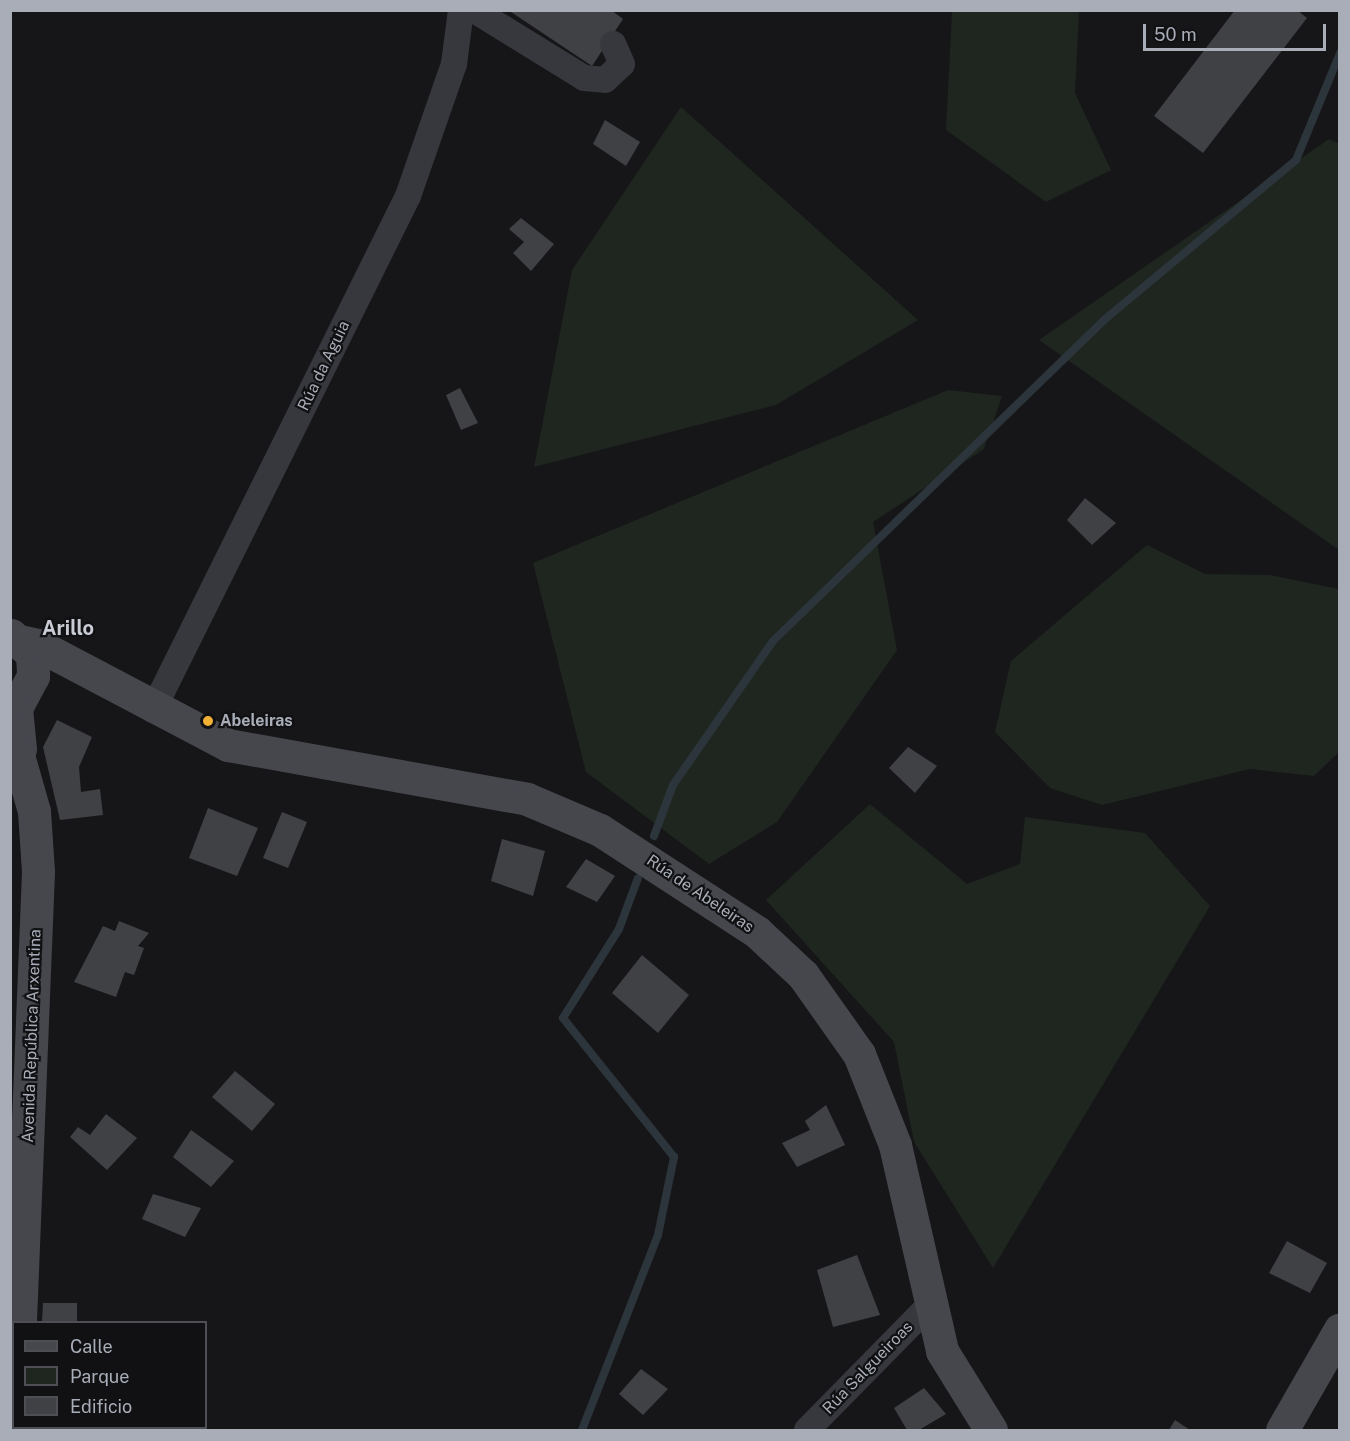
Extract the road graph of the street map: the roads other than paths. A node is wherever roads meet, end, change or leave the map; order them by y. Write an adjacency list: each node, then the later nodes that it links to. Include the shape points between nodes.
1 (461, 10): 7 (street, Rúa da Aguia, via 454,64 408,196)
2 (474, 10): 3 (street, via 584,78 605,80 622,64)
3 (613, 44)
4 (14, 637): 5 (street, via 32,654); 6 (street, Rúa de Abeleiras)
5 (22, 676): 6 (street, Rúa de Abeleiras); 8 (street, Avenida República Arxentina)
6 (113, 688): 7 (street, Rúa de Abeleiras)
7 (153, 710): 9 (street, Rúa de Abeleiras, via 228,746 527,799 600,830 757,932 803,975 859,1053 895,1145)
8 (16, 739): 10 (street, Avenida República Arxentina, via 34,811 38,872)
9 (929, 1306): 12 (street, Rúa Salgueiroas); 13 (street, Rúa de Abeleiras, via 942,1351)
10 (20, 1321)
11 (1340, 1329): 14 (street)
12 (807, 1431)
13 (991, 1431)
14 (1282, 1431)

